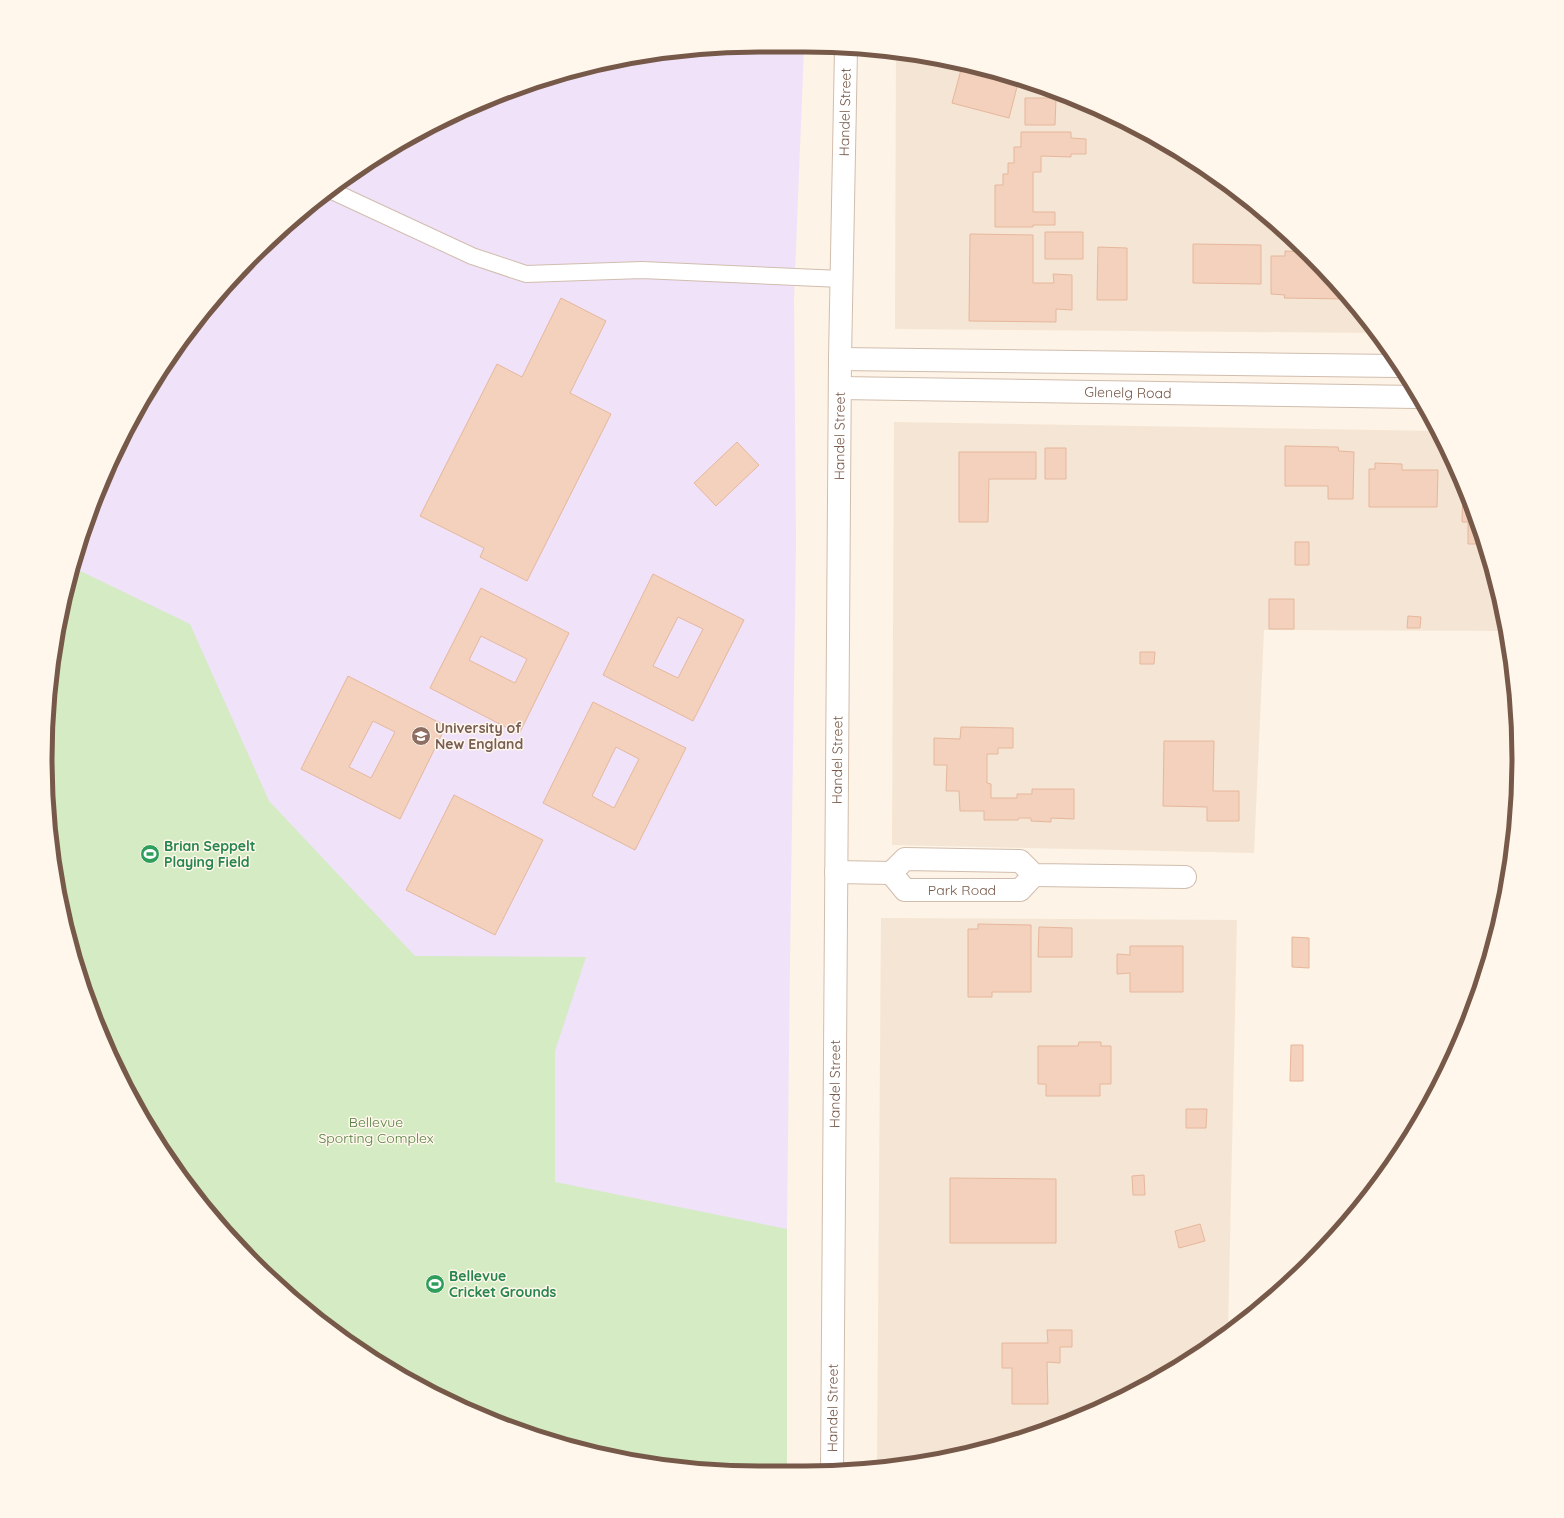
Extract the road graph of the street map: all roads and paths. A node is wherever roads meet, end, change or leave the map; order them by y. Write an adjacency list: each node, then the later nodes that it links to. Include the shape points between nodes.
1 (846, 54): 3 (street, Handel Street)
2 (337, 192): 3 (lane, via 472,256 526,274 642,270)
3 (840, 280): 4 (street, Handel Street)
4 (840, 359): 5 (street, Glenelg Road); 6 (street, Handel Street)
5 (1393, 366)
6 (840, 388): 7 (street, Glenelg Road); 8 (street, Handel Street)
7 (1411, 396)
8 (836, 872): 9 (street); 12 (street, Handel Street)
9 (891, 873): 10 (street, via 905,859 1020,860); 10 (street, Park Road, via 905,890 1020,890)
10 (1034, 875): 11 (street)
11 (1185, 877)
12 (832, 1465)

